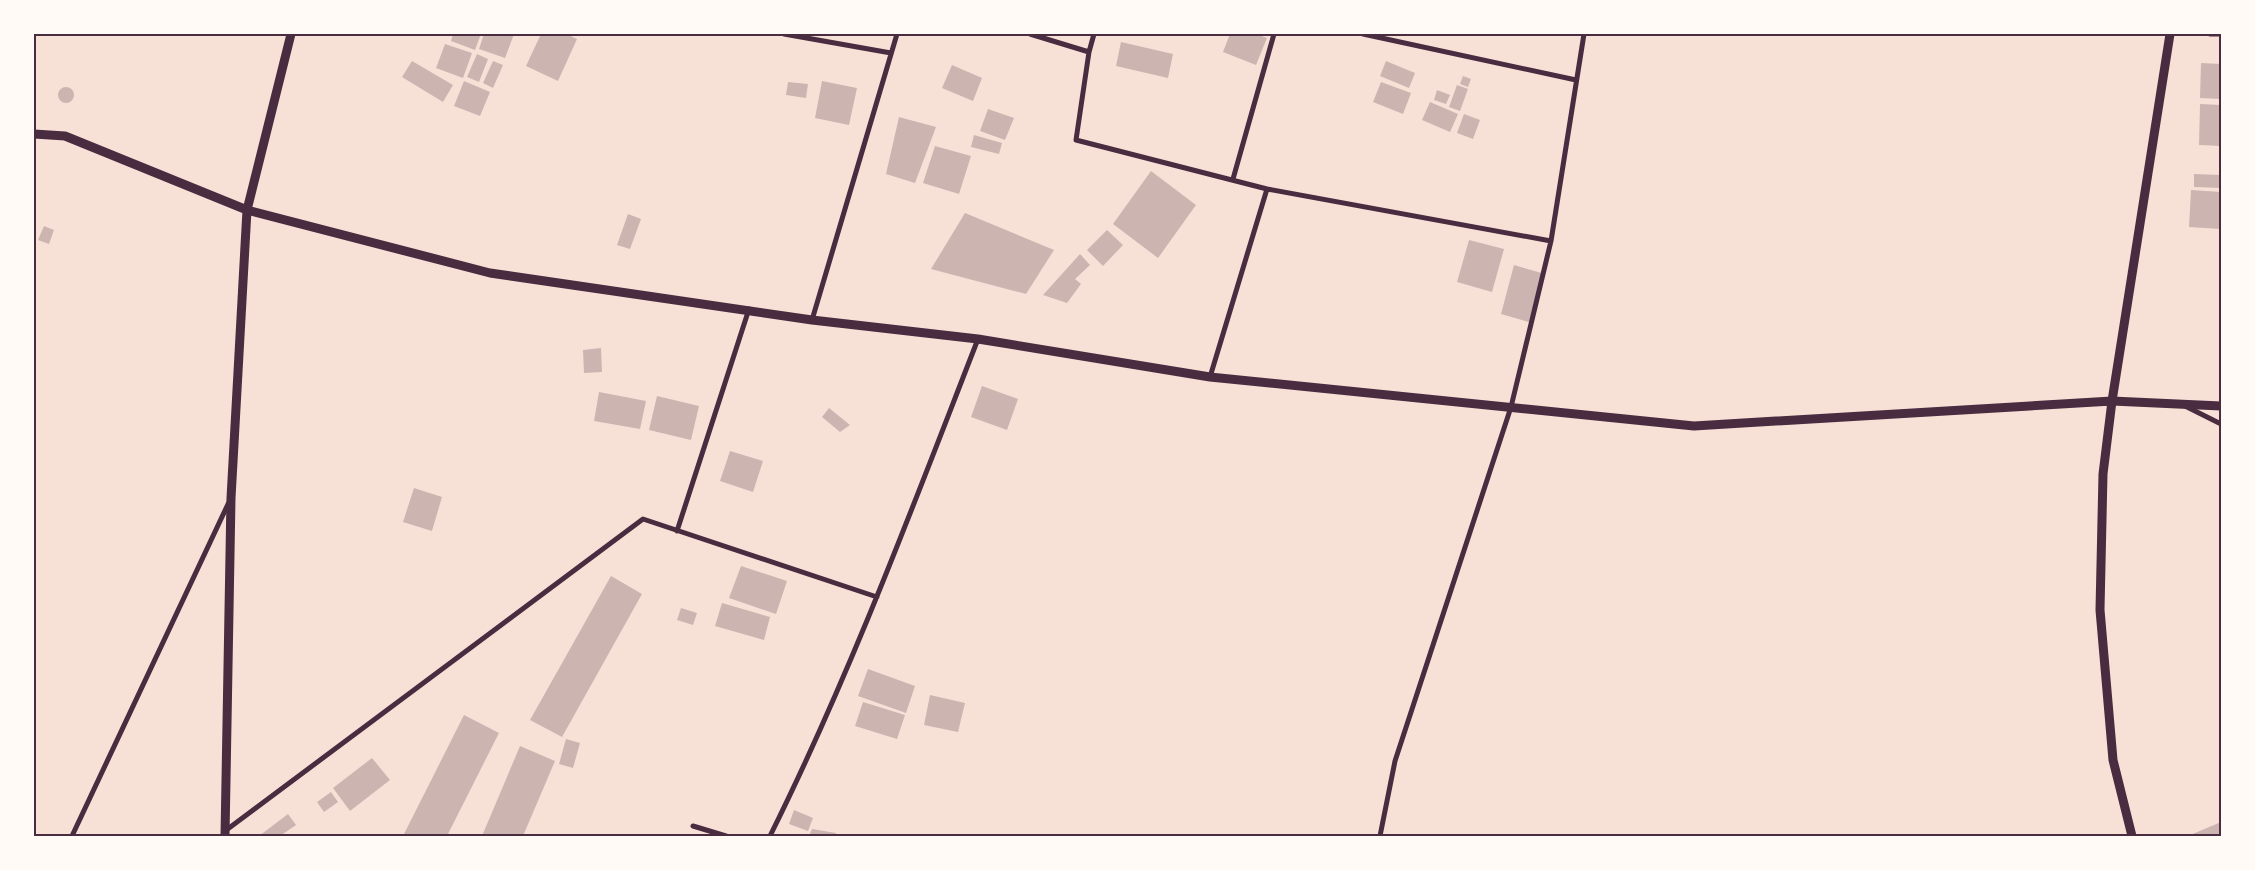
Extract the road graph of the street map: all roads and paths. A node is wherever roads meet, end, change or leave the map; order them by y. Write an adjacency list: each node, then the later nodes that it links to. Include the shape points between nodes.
1 (154, 34): 2 (lane)
2 (160, 34)
3 (291, 34): 20 (street)
4 (784, 34): 15 (street)
5 (897, 34): 15 (street)
6 (1030, 34): 14 (street)
7 (1094, 34): 14 (street)
8 (1274, 34): 18 (street)
9 (1363, 34): 16 (street)
10 (1584, 34): 16 (street)
11 (2170, 34): 26 (street)
12 (2210, 34): 13 (street)
13 (2221, 34)
14 (1089, 52): 18 (street, via 1076,140)
15 (891, 54): 23 (street)
16 (1576, 80): 21 (street)
17 (34, 134): 20 (street, via 65,136)
18 (1233, 179): 19 (street)
19 (1267, 189): 21 (street); 25 (street)
20 (247, 210): 22 (street, via 490,273); 31 (street)
21 (1551, 241): 29 (street)
22 (749, 309): 23 (street); 32 (street)
23 (812, 320): 24 (street)
24 (978, 340): 25 (street); 33 (street)
25 (1210, 377): 29 (street)
26 (2112, 401): 27 (street); 29 (street, via 1694,426); 40 (street, via 2103,474 2100,610 2112,760)
27 (2182, 405): 28 (street); 30 (street)
28 (2221, 406)
29 (1511, 407): 39 (street, via 1396,761)
30 (2221, 424)
31 (231, 498): 35 (street); 36 (street)
32 (677, 531): 33 (street); 35 (street, via 643,519)
33 (877, 597): 38 (street)
34 (693, 826): 37 (street)
35 (225, 834)
36 (72, 836)
37 (726, 836)
38 (770, 836)
39 (1380, 836)
40 (2132, 836)

